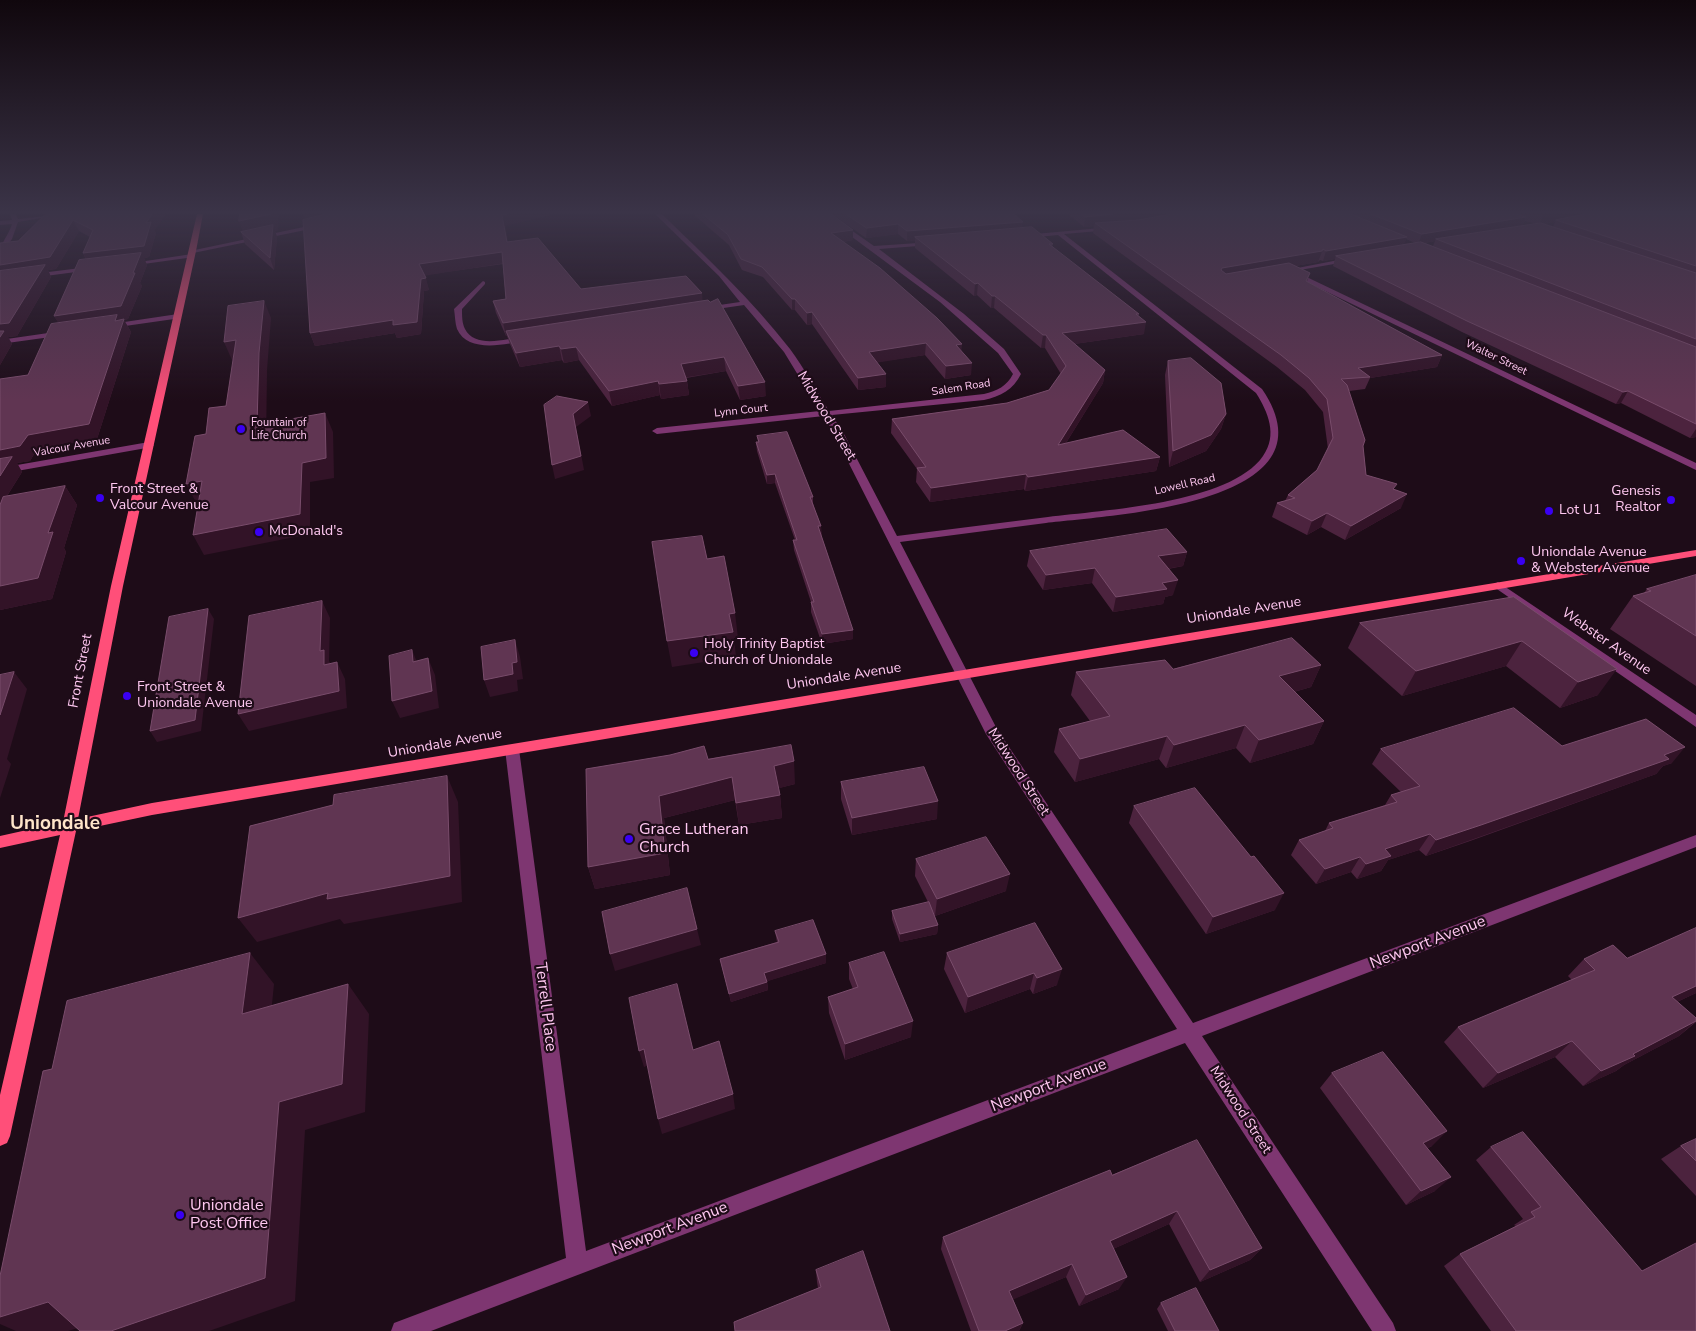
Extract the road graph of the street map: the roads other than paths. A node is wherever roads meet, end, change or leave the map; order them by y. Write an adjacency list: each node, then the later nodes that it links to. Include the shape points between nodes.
1 (31, 276): 7 (street)
2 (188, 276): 11 (main road, Front Street)
3 (719, 276): 9 (street, Midwood Street)
4 (911, 276): 16 (street, Salem Road, via 961,315 1011,360 1017,374 1012,384 984,397)
5 (1113, 276): 21 (street, Lowell Road, via 1259,392 1272,408 1276,432 1272,450 1260,466 1231,485 1183,500)
6 (1293, 276): 19 (street, Walter Street)
7 (0, 280)
8 (483, 283): 14 (street, via 458,309 462,332 481,342)
9 (746, 303): 10 (street); 16 (street, Midwood Street, via 786,351)
10 (697, 310)
11 (178, 316): 12 (street); 18 (main road, Front Street)
12 (102, 327)
13 (74, 331): 15 (street)
14 (532, 336)
15 (0, 342)
16 (826, 414): 17 (street, Lynn Court); 21 (street, Midwood Street)
17 (657, 432)
18 (149, 444): 20 (street, Valcour Avenue); 27 (main road, Front Street)
19 (1696, 467)
20 (0, 471)
21 (893, 540): 24 (street, Midwood Street)
22 (1696, 553): 23 (main road, Uniondale Avenue)
23 (1498, 586): 24 (main road, Uniondale Avenue); 25 (street, Webster Avenue)
24 (960, 674): 26 (main road, Uniondale Avenue); 30 (street, Midwood Street, via 991,731)
25 (1696, 722)
26 (512, 749): 27 (main road, Uniondale Avenue); 32 (street, Terrell Place)
27 (69, 826): 29 (main road, Uniondale Avenue); 31 (main road, Front Street)
28 (1696, 841): 30 (street, Newport Avenue)
29 (0, 842)
30 (1190, 1033): 32 (street, Newport Avenue); 34 (street, Midwood Street)
31 (0, 1136)
32 (577, 1264): 33 (street, Newport Avenue)
33 (402, 1331)
34 (1385, 1331)

